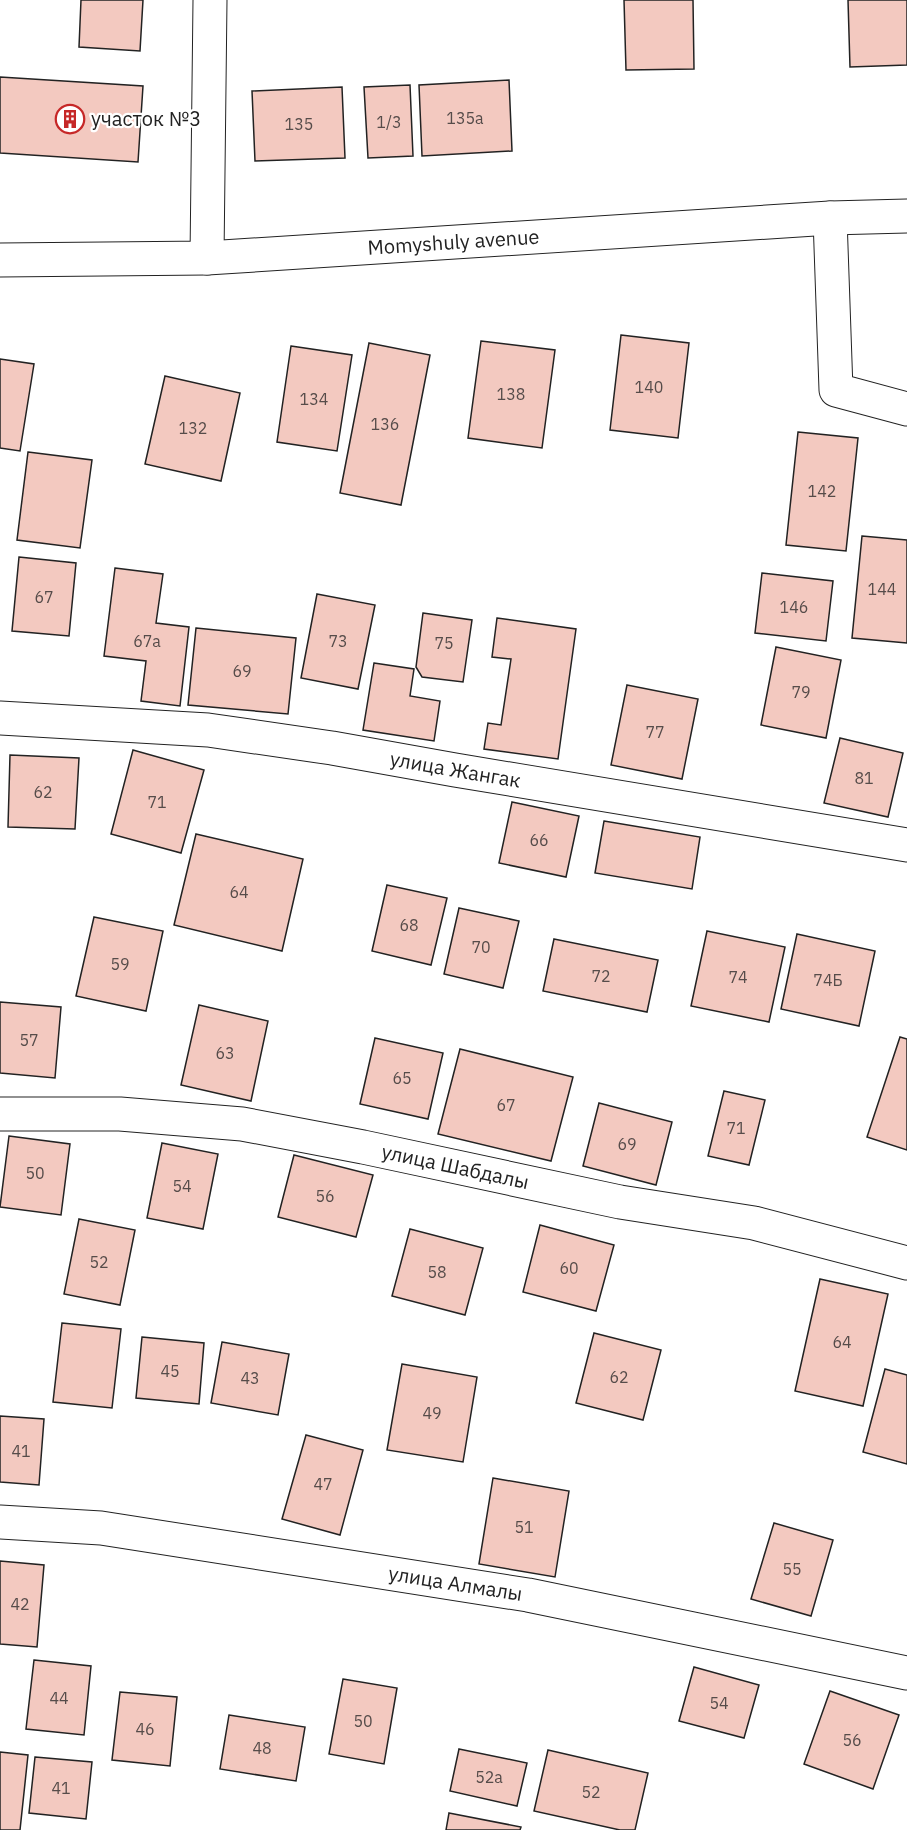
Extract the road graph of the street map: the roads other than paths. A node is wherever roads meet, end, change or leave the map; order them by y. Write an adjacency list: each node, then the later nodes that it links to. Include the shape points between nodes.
1 (210, 0): 4 (street)
2 (907, 216): 3 (street, Momyshuly avenue)
3 (830, 218): 4 (street, Momyshuly avenue); 6 (street, via 836,390)
4 (207, 258): 5 (street, Momyshuly avenue)
5 (0, 260)
6 (907, 409)
7 (0, 718): 8 (street, улица Жангак, via 208,730)
8 (907, 845)
9 (0, 1114): 10 (street, улица Шабдалы, via 120,1114 242,1124 620,1202 754,1223)
10 (907, 1263)
11 (0, 1522): 12 (street, улица Алмалы, via 101,1528 528,1595)
12 (907, 1673)

